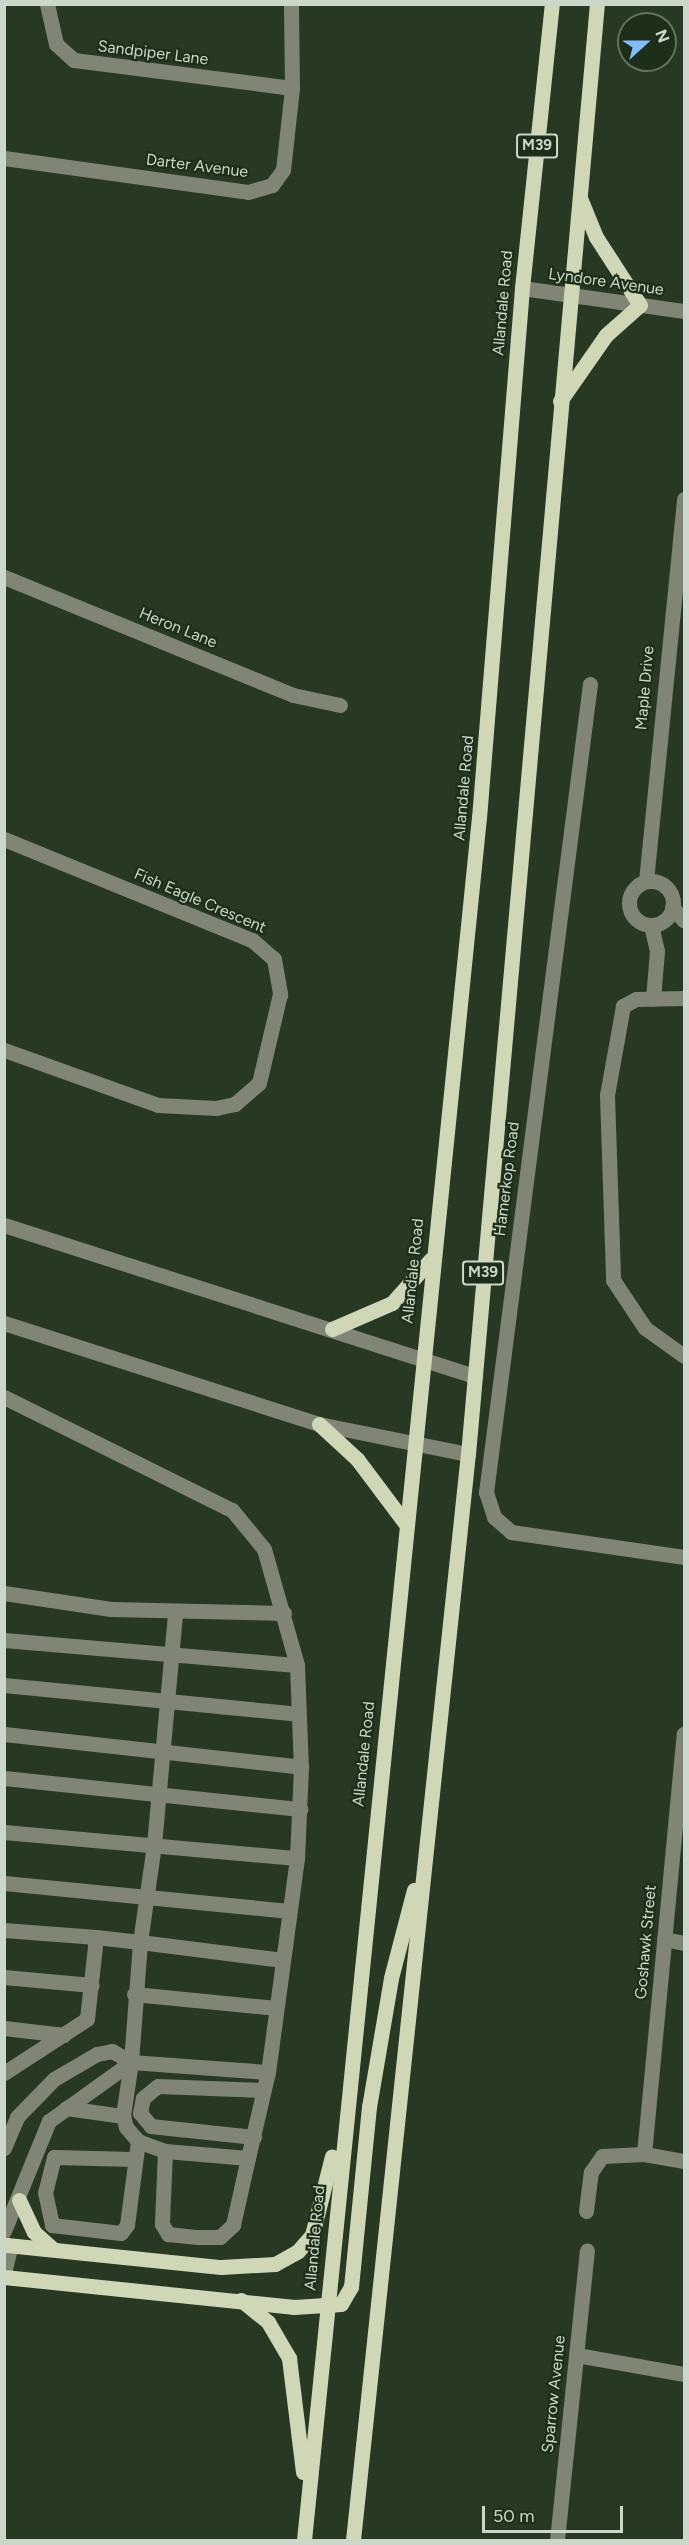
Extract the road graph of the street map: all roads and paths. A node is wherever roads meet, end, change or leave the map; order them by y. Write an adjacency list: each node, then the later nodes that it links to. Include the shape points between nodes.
1 (47, 4): 5 (street, Sandpiper Lane, via 56,44 74,60)
2 (291, 4): 5 (street, Darter Avenue)
3 (552, 4): 8 (main road, Allandale Road / M39)
4 (597, 4): 7 (main road, M39)
5 (292, 88): 6 (street, Darter Avenue, via 283,170 272,185 261,190)
6 (4, 158)
7 (579, 194): 9 (main road, M39); 10 (main road, via 596,237)
8 (522, 288): 9 (street, Lyndore Avenue); 26 (main road, Allandale Road / M39, via 479,818)
9 (569, 294): 10 (street, Lyndore Avenue); 12 (main road, M39)
10 (640, 305): 11 (street, Lyndore Avenue); 12 (main road, via 606,335)
11 (684, 311)
12 (558, 403): 31 (main road, M39)
13 (684, 499): 18 (street, Maple Drive)
14 (4, 577): 16 (street, Heron Lane, via 292,695)
15 (590, 684): 37 (street, Hamerkop Road, via 486,1492 494,1517 511,1532)
16 (340, 705)
17 (4, 839): 24 (street, Fish Eagle Crescent, via 252,940 274,959 280,988 265,1070 250,1093 226,1106 158,1105)
18 (646, 881): 19 (street, via 665,886); 21 (street, via 633,889 628,902 632,916)
19 (672, 907): 20 (street); 21 (street, via 665,920)
20 (684, 921)
21 (651, 925): 23 (street, via 657,951)
22 (684, 998): 23 (street)
23 (653, 999): 29 (street, via 623,1006 613,1053 607,1095 611,1262 618,1292 645,1328)
24 (4, 1050)
25 (4, 1225): 28 (street)
26 (430, 1259): 28 (main road, via 392,1303); 30 (main road, Allandale Road / M39)
27 (4, 1323): 33 (street)
28 (332, 1329): 30 (street)
29 (684, 1356)
30 (423, 1359): 31 (street); 34 (main road, Allandale Road / M39)
31 (475, 1376): 35 (main road, M39)
32 (4, 1397): 40 (street, via 232,1510 264,1550)
33 (319, 1424): 34 (street); 36 (main road, via 363,1466)
34 (413, 1442): 35 (street); 36 (main road, Allandale Road / M39)
35 (468, 1454): 55 (main road, M39)
36 (405, 1523): 76 (main road, Allandale Road / M39)
37 (684, 1557)
38 (4, 1593): 39 (street)
39 (175, 1613): 40 (street); 42 (street)
40 (284, 1613): 43 (street)
41 (4, 1640): 42 (street)
42 (172, 1657): 43 (street); 45 (street)
43 (297, 1665): 46 (street)
44 (4, 1685): 45 (street)
45 (167, 1705): 46 (street); 49 (street)
46 (298, 1714): 50 (street)
47 (4, 1734): 49 (street)
48 (684, 1734): 63 (street, Goshawk Street)
49 (161, 1753): 50 (street); 52 (street)
50 (302, 1767): 53 (street)
51 (4, 1778): 52 (street)
52 (156, 1797): 53 (street); 56 (street)
53 (300, 1809): 57 (street)
54 (4, 1832): 56 (street)
55 (427, 1840): 95 (main road, via 391,1978 373,2083 351,2287 341,2304); 100 (main road, M39)
56 (154, 1845): 57 (street); 59 (street)
57 (297, 1858): 60 (street)
58 (4, 1883): 59 (street)
59 (147, 1896): 60 (street); 64 (street)
60 (290, 1911): 66 (street)
61 (4, 1930): 62 (street)
62 (96, 1937): 64 (street); 68 (street)
63 (664, 1939): 65 (street); 84 (street, Goshawk Street)
64 (140, 1942): 66 (street); 69 (street)
65 (684, 1942)
66 (283, 1960): 70 (street)
67 (4, 1977): 68 (street)
68 (92, 1985): 72 (street, via 87,2019)
69 (134, 1994): 70 (street); 73 (street)
70 (276, 2008): 74 (street)
71 (4, 2028): 72 (street)
72 (64, 2035): 75 (street)
73 (131, 2062): 74 (street); 78 (street); 79 (street); 82 (street, via 112,2051 97,2054 54,2079 17,2117)
74 (268, 2072): 77 (street)
75 (4, 2073)
76 (348, 2075): 91 (main road, via 322,2209 312,2235 291,2256 253,2268); 95 (main road, Allandale Road / M39)
77 (262, 2090): 80 (street); 80 (street, via 158,2086 143,2098 140,2113 151,2126)
78 (66, 2108): 79 (street); 88 (street, via 49,2121)
79 (123, 2116): 81 (street)
80 (254, 2137): 85 (street)
81 (138, 2141): 83 (street); 86 (street)
82 (4, 2148)
83 (165, 2151): 85 (street); 85 (street, via 162,2224 168,2234 220,2237 233,2225)
84 (644, 2154): 87 (street); 89 (street, via 598,2160)
85 (248, 2158)
86 (133, 2159): 86 (street, via 54,2157 45,2192 52,2225 112,2235 127,2225)
87 (684, 2162)
88 (19, 2200): 90 (street); 91 (main road, via 34,2232)
89 (586, 2211)
90 (5, 2239): 91 (main road); 93 (street)
91 (52, 2248)
92 (587, 2251): 96 (street, Sparrow Avenue)
93 (4, 2275): 94 (main road)
94 (239, 2299): 95 (main road); 98 (main road, via 268,2322 289,2358)
95 (326, 2308): 98 (main road, Allandale Road / M39)
96 (577, 2355): 97 (street); 101 (street, Sparrow Avenue)
97 (684, 2374)
98 (307, 2511): 99 (main road, Allandale Road / M39)
99 (304, 2541)
100 (353, 2541)
101 (557, 2541)

